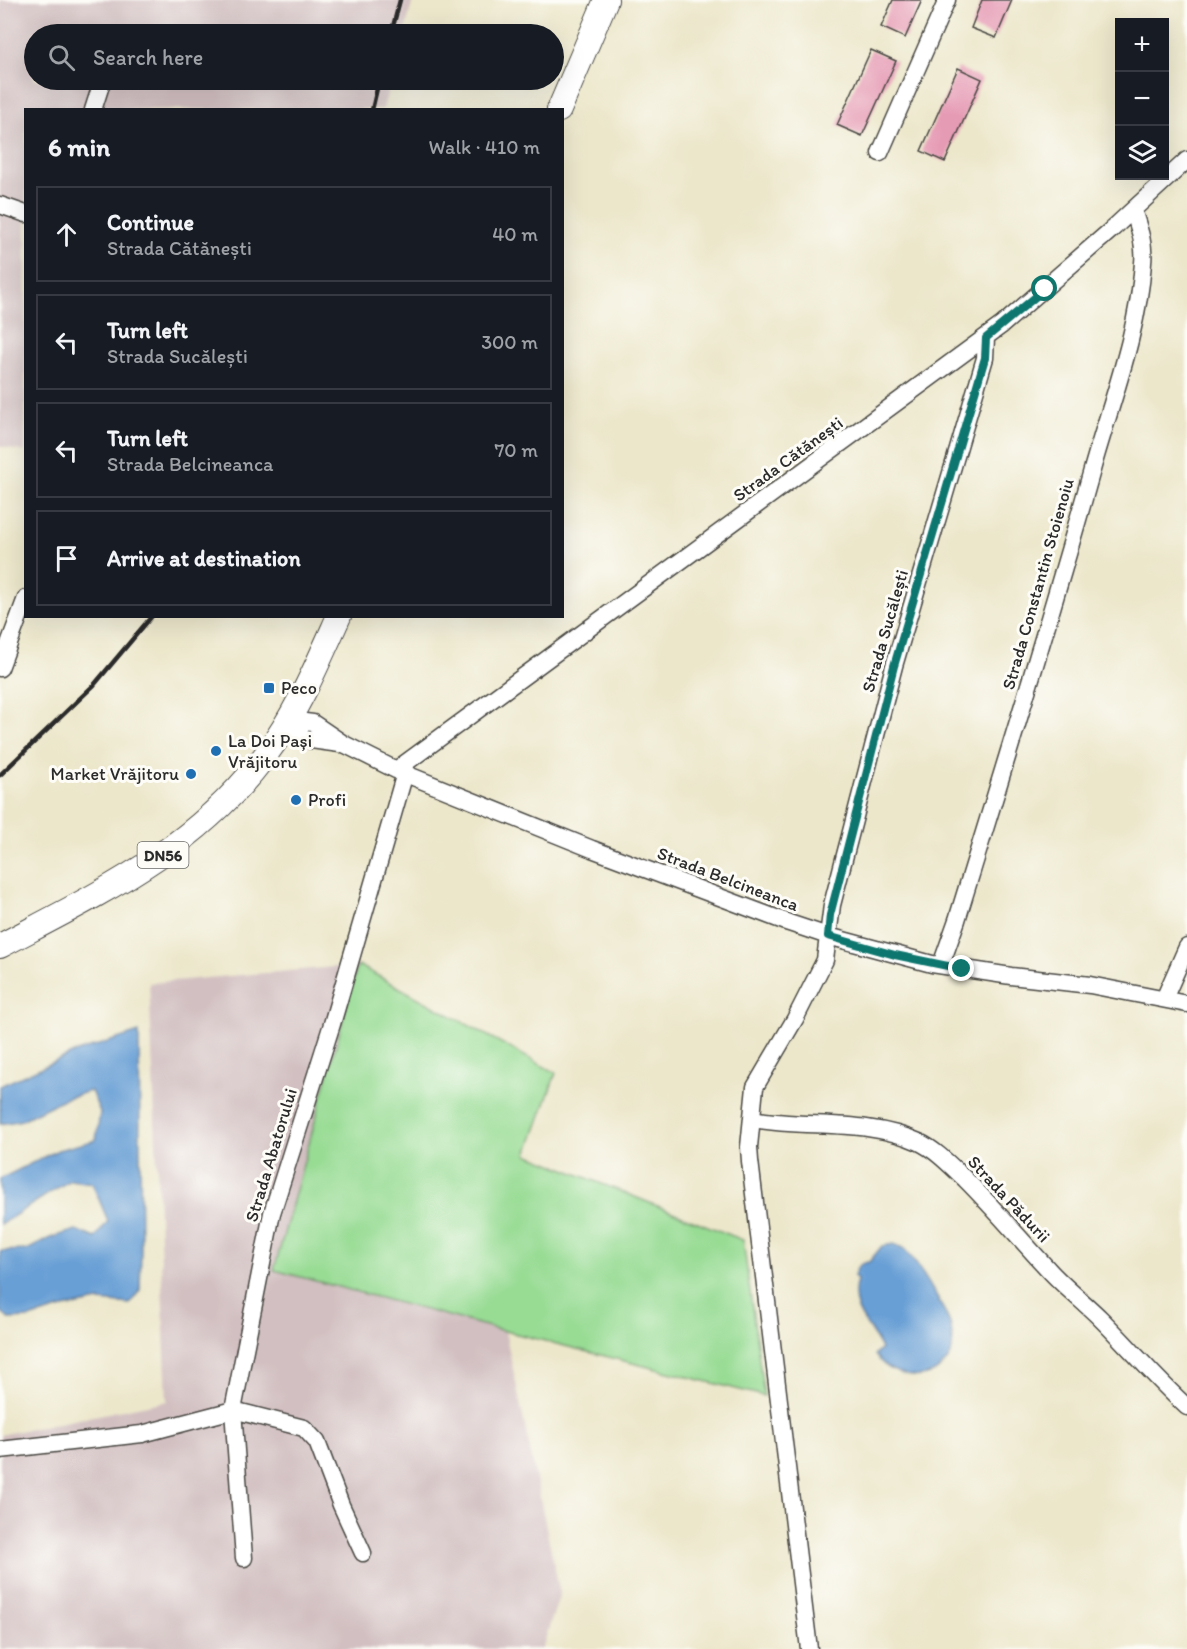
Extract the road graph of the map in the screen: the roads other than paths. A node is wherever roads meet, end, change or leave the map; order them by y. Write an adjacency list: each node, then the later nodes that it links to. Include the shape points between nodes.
1 (606, 0): 5 (highway)
2 (947, 0): 6 (street)
3 (99, 90): 4 (street)
4 (94, 108)
5 (560, 108)
6 (880, 153)
7 (1187, 160): 9 (street, Strada Cătănești)
8 (0, 205): 10 (street)
9 (1133, 210): 11 (street, Strada Cătănești); 20 (street, Strada Constantin Stoienoiu, via 1143,237 1144,261 1127,350 1055,602)
10 (24, 213)
11 (986, 338): 16 (street, Strada Cătănești); 17 (street, Strada Sucălești, via 982,366 891,678 832,905)
12 (24, 603): 14 (street)
13 (338, 618): 15 (highway, DN56)
14 (0, 668)
15 (289, 720): 16 (street, Strada Belcineanca, via 313,723 344,744); 18 (highway, DN56, via 243,784 183,840 121,881)
16 (401, 771): 17 (street, Strada Belcineanca, via 592,849); 25 (street, Strada Abatorului, via 332,1024 272,1213)
17 (828, 936): 20 (street, Strada Belcineanca); 23 (street, Strada Sucălești, via 819,973 755,1087)
18 (0, 946)
19 (1187, 947): 21 (street)
20 (941, 965): 21 (street, Strada Belcineanca)
21 (1164, 999): 22 (street, Strada Belcineanca)
22 (1187, 1004)
23 (753, 1119): 24 (street, Strada Pădurii, via 838,1124 884,1131 919,1142 947,1161 1049,1270); 29 (street, Strada Sucălești, via 750,1161)
24 (1187, 1407)
25 (233, 1410): 26 (street, via 142,1434); 27 (street, via 304,1428 317,1442); 28 (street, Strada Abatorului)
26 (0, 1450)
27 (363, 1553)
28 (243, 1558)
29 (809, 1649)

